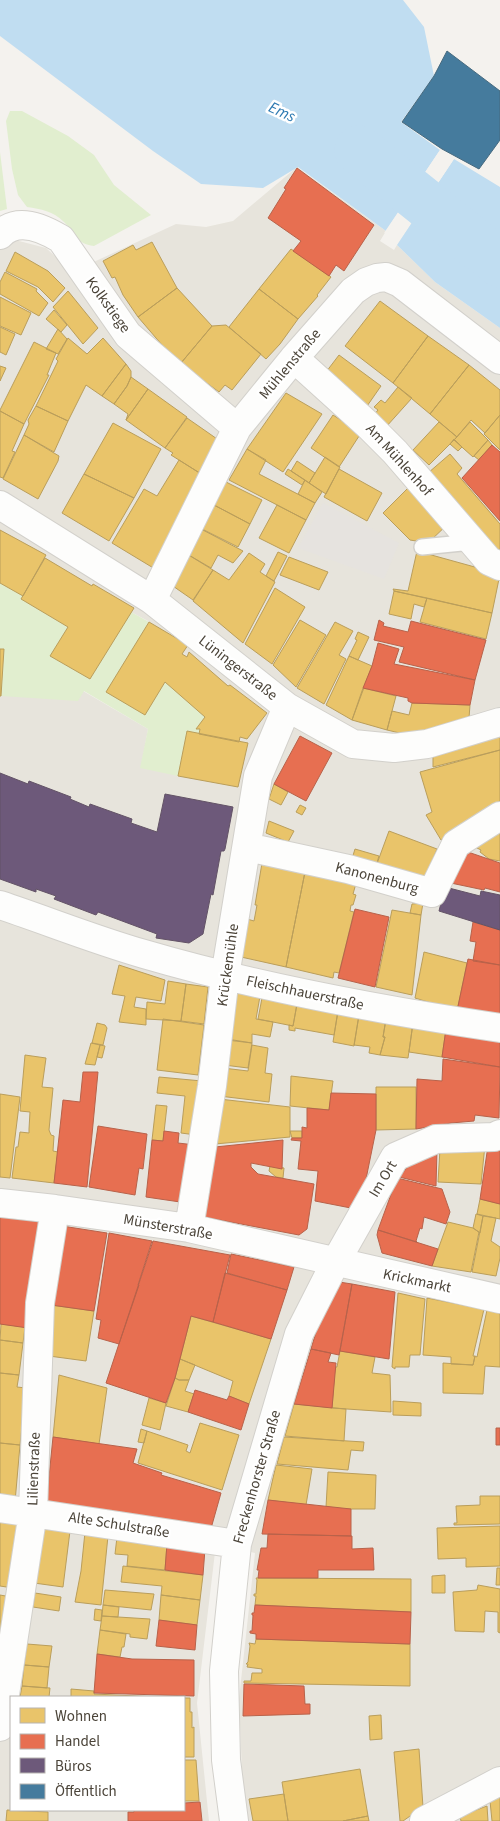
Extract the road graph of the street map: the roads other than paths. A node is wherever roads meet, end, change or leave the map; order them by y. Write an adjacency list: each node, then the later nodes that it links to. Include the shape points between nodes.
1 (0, 235): 4 (street, Kolkstiege, via 6,228 26,225 61,239 128,335)
2 (294, 358): 3 (street, Mühlenstraße, via 353,291 366,282 386,278 400,283); 4 (street, Mühlenstraße); 6 (street, Am Mühlenhof, via 368,424)
3 (500, 360)
4 (237, 428): 9 (street, Mühlenstraße)
5 (0, 505): 9 (street, Lüningerstraße)
6 (472, 542): 7 (lane); 8 (street, Am Mühlenhof, via 489,561)
7 (422, 547)
8 (500, 566)
9 (152, 600): 10 (street, Lüningerstraße)
10 (287, 707): 11 (street, Lüningerstraße, via 353,744 394,748 428,744); 13 (street, Krückemühle, via 258,776)
11 (500, 722)
12 (500, 816): 13 (street, Kanonenburg, via 456,844 432,893)
13 (247, 848): 15 (street, Krückemühle)
14 (0, 905): 15 (street, Fleischhauerstraße, via 142,954)
15 (225, 976): 16 (street, Fleischhauerstraße, via 390,1012); 20 (street, Krückemühle, via 212,1086)
16 (500, 1028)
17 (497, 1136): 21 (street, Im Ort, via 436,1139 395,1157)
18 (0, 1203): 19 (street, Münsterstraße)
19 (55, 1209): 20 (street, Münsterstraße); 24 (street, Lilienstraße, via 40,1302)
20 (189, 1228): 21 (street, Münsterstraße)
21 (335, 1263): 22 (street, Krickmarkt); 25 (street, Freckenhorster Straße, via 299,1334)
22 (500, 1299)
23 (0, 1508): 24 (street, Alte Schulstraße)
24 (33, 1512): 25 (street, Alte Schulstraße); 26 (street, Lilienstraße)
25 (237, 1544): 28 (street, Freckenhorster Straße, via 224,1671 226,1760)
26 (0, 1727)
27 (500, 1781): 29 (street)
28 (234, 1821)
29 (424, 1821)

